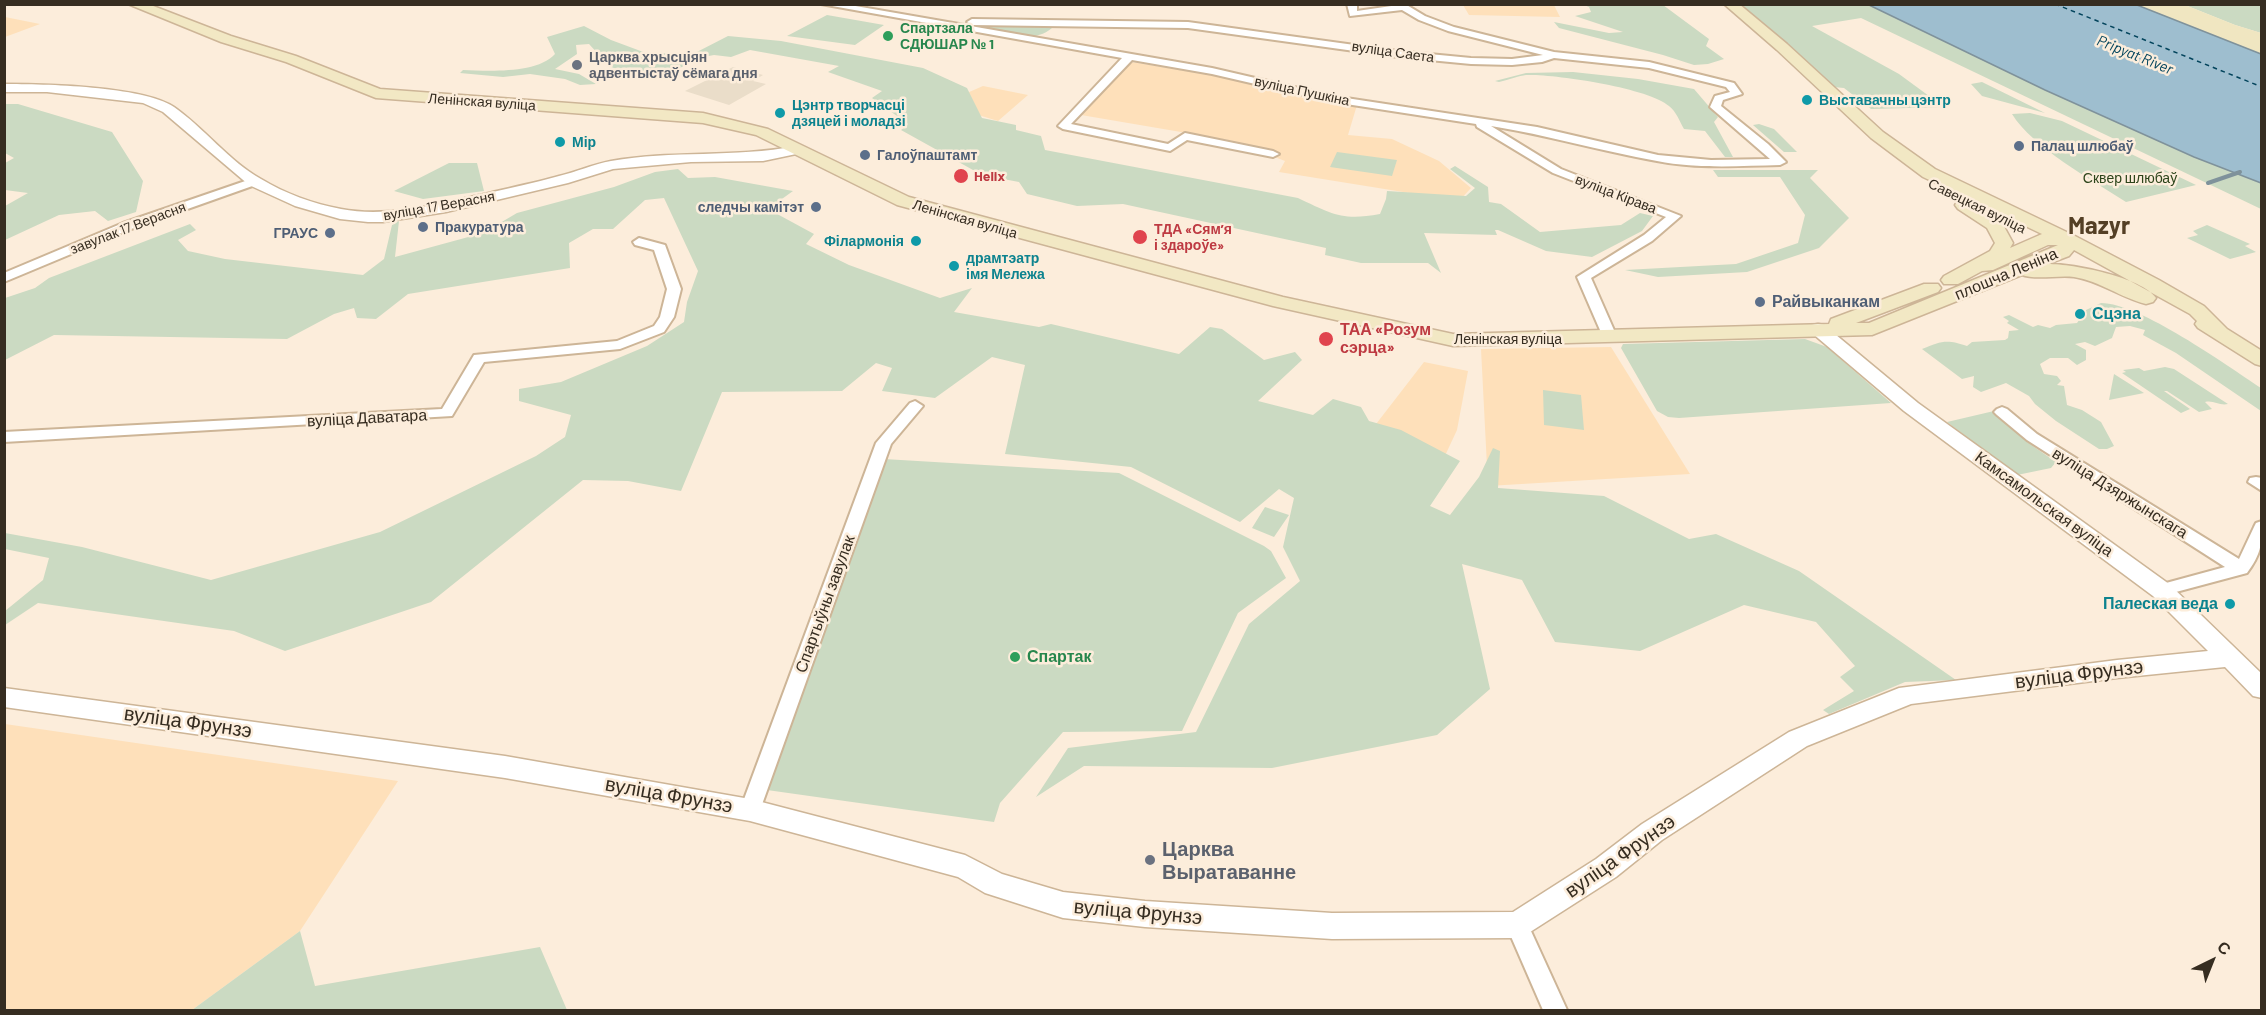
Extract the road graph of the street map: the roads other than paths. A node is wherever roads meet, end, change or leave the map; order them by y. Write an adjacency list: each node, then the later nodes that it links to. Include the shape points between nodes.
1 (134, 4): 13 (main road, Ленінская вуліца, via 376,93 703,118 762,132)
2 (825, 4): 5 (street, вуліца Пушкіна)
3 (1352, 4): 6 (street, via 1353,14 1404,7 1451,29)
4 (1730, 4): 11 (main road, Савецкая вуліца)
5 (927, 22): 6 (street, вуліца Саета, via 1188,25 1471,61 1512,62); 7 (street, вуліца Пушкіна)
6 (1553, 55): 15 (street, вуліца Саета, via 1649,64 1730,85 1737,94 1719,98 1714,107 1750,133)
7 (1129, 57): 9 (street, вуліца Пушкіна, via 1212,71 1333,99); 14 (street, via 1063,126 1170,148 1185,136)
8 (4, 88): 16 (street, вуліца 17 Верасня, via 47,88 146,99 168,109)
9 (1470, 118): 10 (street, вуліца Пушкіна); 12 (street, вуліца Кірава)
10 (1538, 130): 12 (street); 15 (street, вуліца Пушкіна, via 1658,158 1711,163)
11 (1877, 135): 17 (main road, Савецкая вуліца, via 1880,147); 20 (main road, Савецкая вуліца, via 1929,173)
12 (1512, 142): 27 (street, вуліца Кірава, via 1557,171 1675,216 1648,238 1584,277)
13 (796, 150): 16 (street, вуліца 17 Верасня, via 774,156 612,165 446,207 383,217 340,214); 27 (main road, Ленінская вуліца, via 903,201 1280,302 1453,340)
14 (1273, 154)
15 (1779, 162)
16 (254, 182): 21 (street, завулак 17 Верасня, via 128,226)
17 (1926, 182): 18 (main road, Савецкая вуліца); 22 (main road, via 1991,221 2003,240 1997,255)
18 (2045, 239): 20 (main road, Савецкая вуліца); 22 (main road, плошча Леніна)
19 (639, 242): 31 (street, вуліца Даватара, via 660,248 674,289 667,317 659,329 620,345 479,358 447,413)
20 (2067, 245): 23 (main road, плошча Леніна); 24 (main road, Савецкая вуліца); 26 (main road, Савецкая вуліца, via 2197,310)
21 (4, 278)
22 (1952, 280): 25 (main road, плошча Леніна)
23 (1937, 303): 24 (main road, via 2029,272 2057,270 2113,282); 25 (main road, плошча Леніна, via 1872,329)
24 (2181, 312): 26 (main road, Савецкая вуліца)
25 (1818, 329): 27 (main road, Ленінская вуліца); 34 (street, Камсамольская вуліца, via 1911,407)
26 (2218, 331): 28 (main road, Савецкая вуліца)
27 (1610, 337)
28 (2262, 360)
29 (915, 406): 38 (street, Спартыўны завулак, via 884,443)
30 (2002, 412): 33 (street, вуліца Дзяржынскага, via 2032,437)
31 (4, 437)
32 (2262, 527): 33 (street)
33 (2241, 569): 34 (street)
34 (2161, 590): 35 (street, Камсамольская вуліца)
35 (2228, 658): 36 (street, Камсамольская вуліца); 39 (street, вуліца Фрунзэ, via 1908,695 1798,739 1652,832 1606,868)
36 (2262, 689)
37 (4, 697): 38 (street, вуліца Фрунзэ, via 505,767)
38 (750, 810): 39 (street, вуліца Фрунзэ, via 965,867 995,884 1063,905 1332,926)
39 (1517, 925): 40 (street)
40 (1555, 1011)

